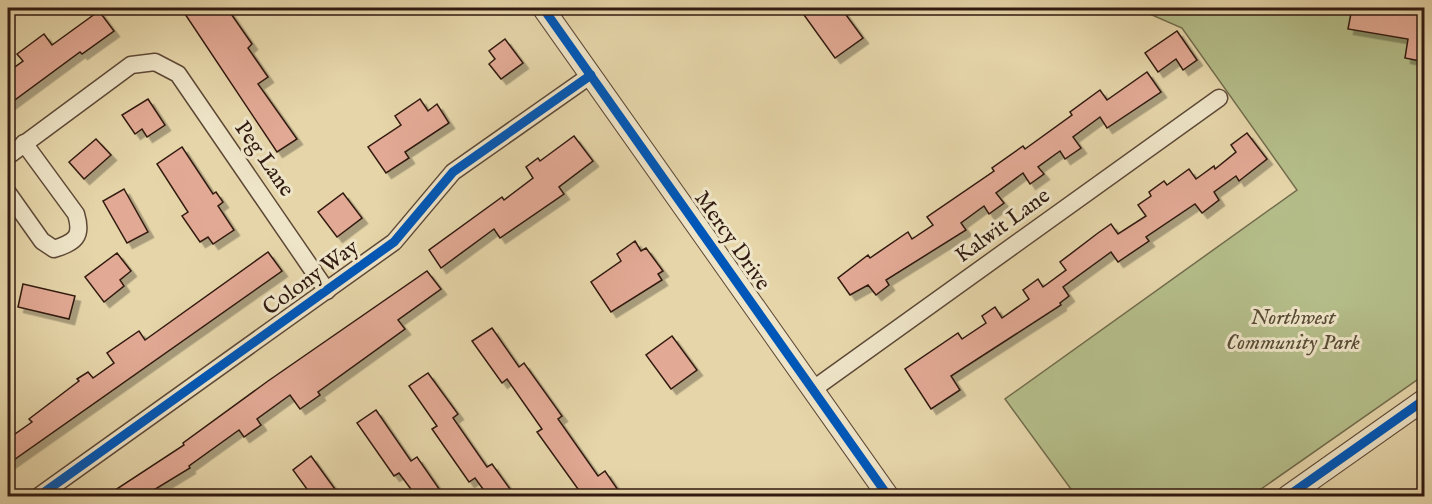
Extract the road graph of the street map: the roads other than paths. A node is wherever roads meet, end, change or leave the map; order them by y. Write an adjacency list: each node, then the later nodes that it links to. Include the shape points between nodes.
1 (543, 8): 2 (street, Mercy Drive)
2 (591, 75): 7 (street, Colony Way, via 453,172 394,242); 8 (street, Mercy Drive)
3 (1219, 98): 8 (street, Kalwit Lane)
4 (24, 143): 5 (street); 6 (street, via 76,214 80,227 77,236 54,249 42,241); 7 (street, Peg Lane, via 131,65 155,62 178,74)
5 (8, 156)
6 (8, 194)
7 (327, 291): 10 (street, Colony Way)
8 (812, 390): 11 (street, Mercy Drive)
9 (1425, 400): 12 (street)
10 (39, 496)
11 (888, 496)
12 (1288, 496)

